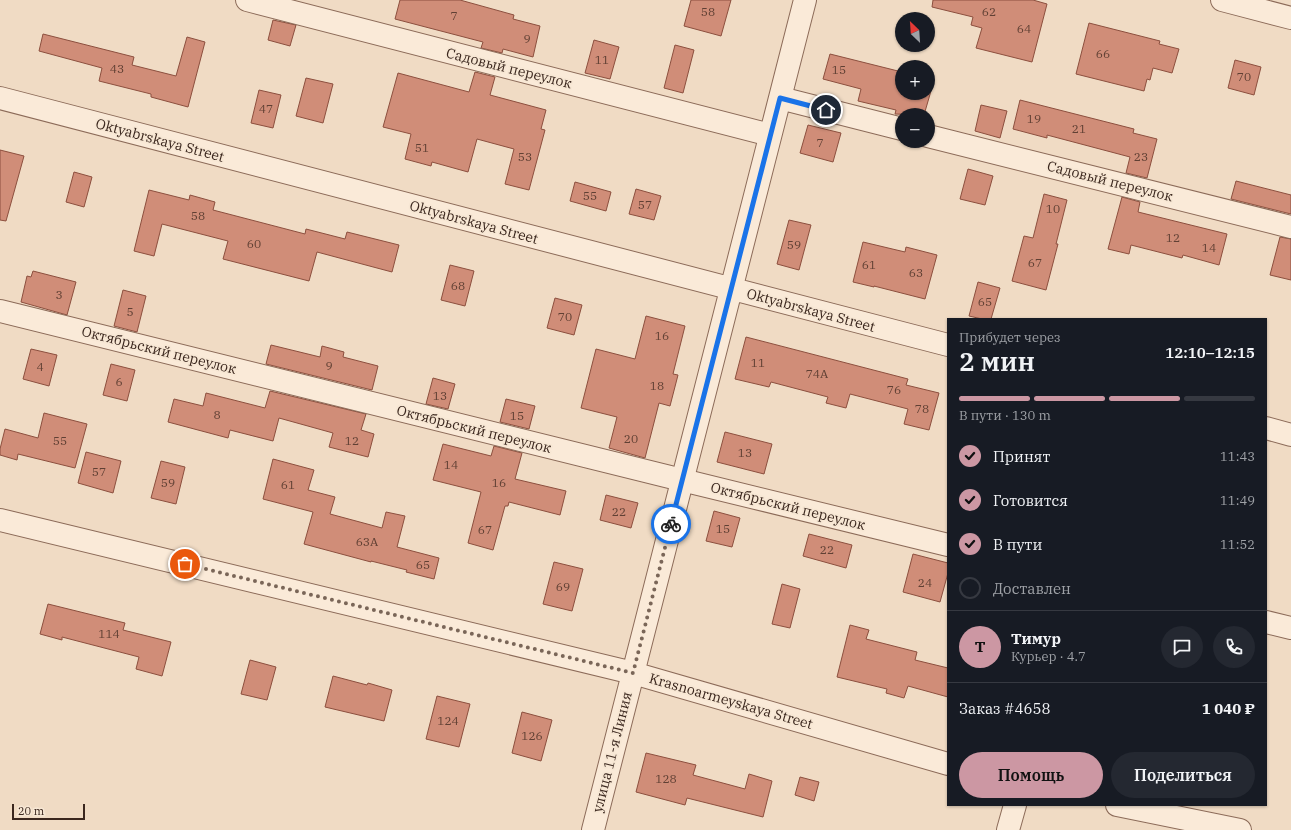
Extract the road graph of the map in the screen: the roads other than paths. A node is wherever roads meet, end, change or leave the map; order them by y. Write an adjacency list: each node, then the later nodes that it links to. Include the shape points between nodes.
1 (247, 0): 8 (street, Садовый переулок)
2 (805, 0): 6 (street, улица 11-я Линия)
3 (1222, 0): 4 (street)
4 (1291, 18)
5 (0, 98): 11 (street, Oktyabrskaya Street)
6 (780, 98): 7 (street); 8 (street, улица 11-я Линия)
7 (895, 127)
8 (770, 135): 11 (street, улица 11-я Линия)
9 (935, 138): 10 (street, Садовый переулок)
10 (1291, 226)
11 (731, 289): 13 (street, Oktyabrskaya Street); 16 (street, улица 11-я Линия)
12 (0, 310): 16 (street, Октябрьский переулок)
13 (947, 345)
14 (1267, 428): 15 (street)
15 (1291, 435)
16 (682, 480): 18 (street, Октябрьский переулок); 21 (street, улица 11-я Линия)
17 (0, 520): 21 (street, Krasnoarmeyskaya Street)
18 (947, 545)
19 (1267, 622): 20 (street)
20 (1291, 628)
21 (633, 673): 22 (street, Krasnoarmeyskaya Street); 25 (street, улица 11-я Линия)
22 (947, 764)
23 (1015, 806): 26 (street)
24 (1123, 806): 27 (street)
25 (593, 830)
26 (1008, 830)
27 (1240, 830)

